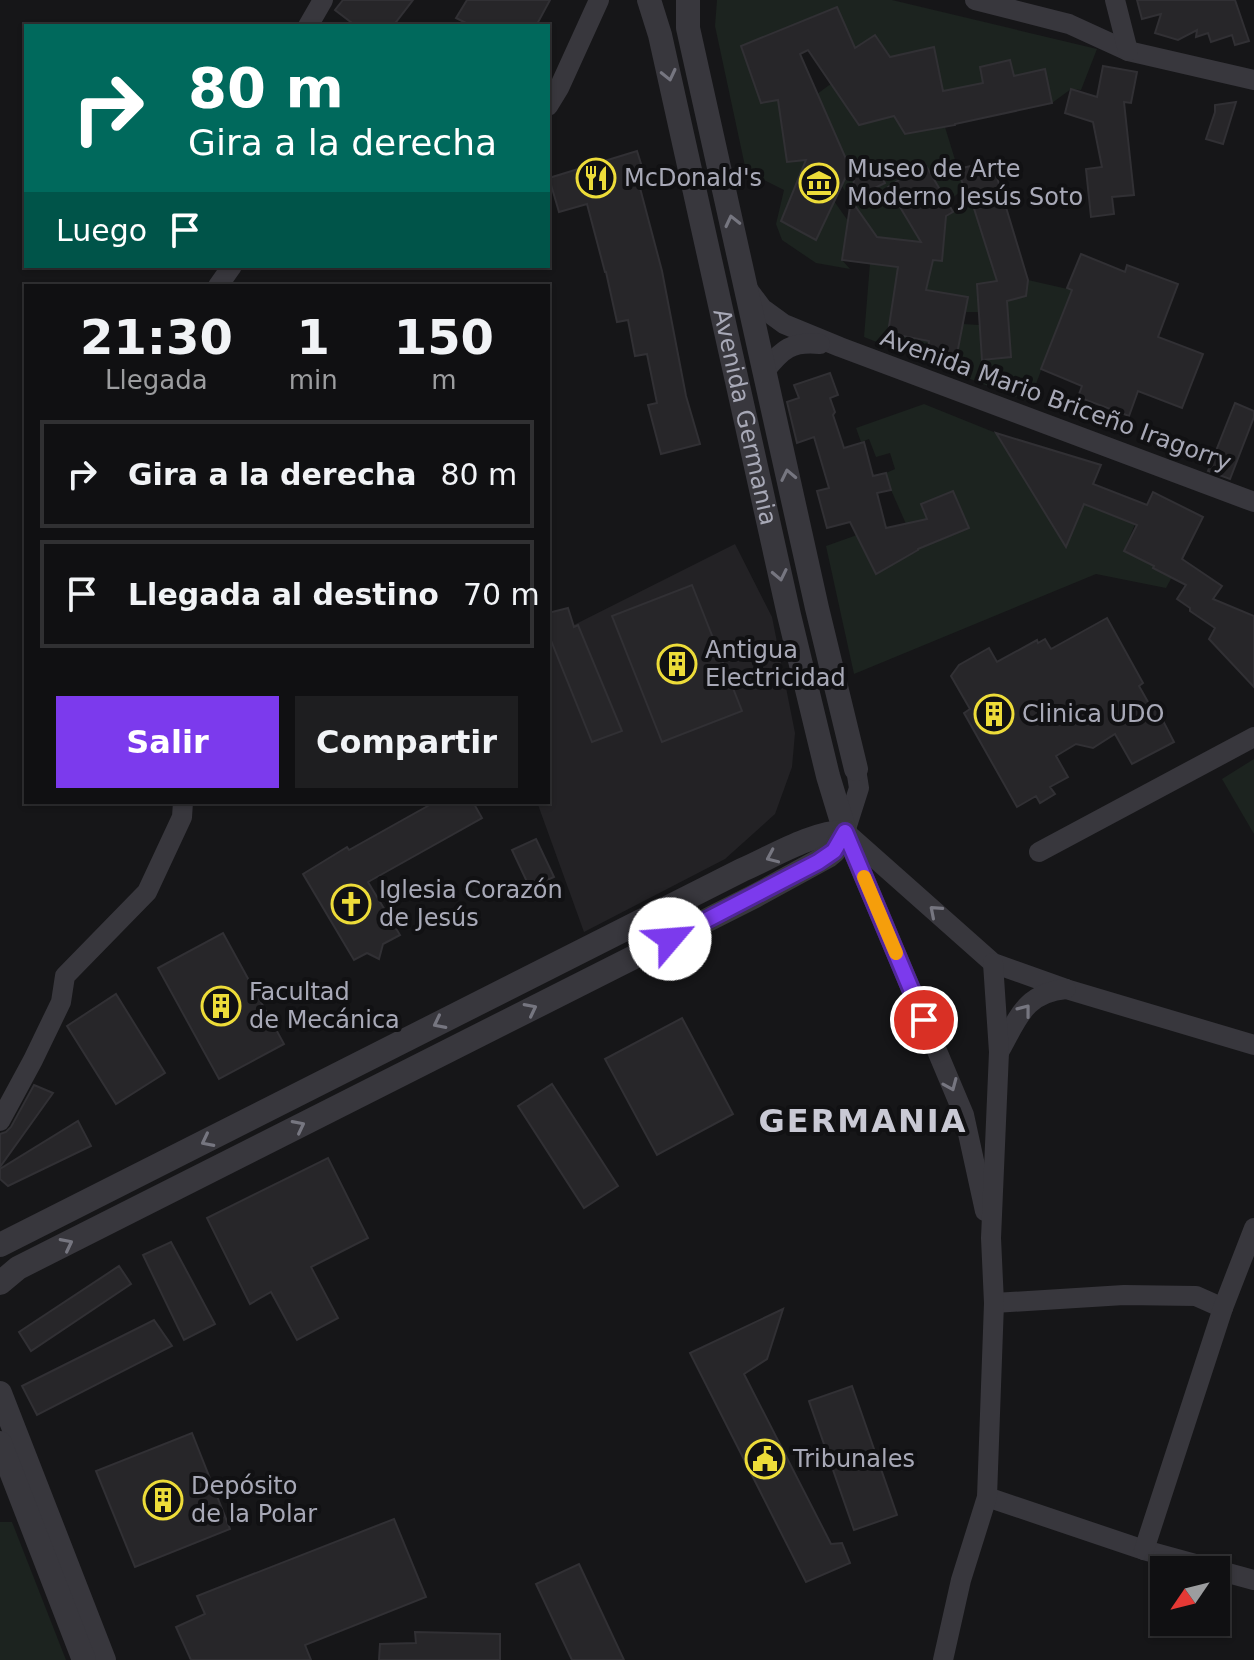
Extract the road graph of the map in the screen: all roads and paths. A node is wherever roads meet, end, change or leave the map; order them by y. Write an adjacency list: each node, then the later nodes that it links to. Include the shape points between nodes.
1 (323, 0): 7 (street)
2 (599, 0): 10 (street)
3 (649, 0): 18 (street, Avenida Germania, one-way to 18, via 789,615)
4 (688, 0): 11 (street, Avenida Germania, one-way to 4, via 688,28)
5 (975, 0): 8 (street, via 1069,24)
6 (1115, 0): 8 (street)
7 (309, 24)
8 (1128, 51): 9 (street)
9 (1254, 80)
10 (550, 103)
11 (747, 288): 12 (street, Avenida Mario Briceño Iragorry, via 784,324); 13 (street, Avenida Germania)
12 (840, 347): 13 (street, Avenida Mario Briceño Iragorry, via 805,342 791,346); 14 (street, Avenida Mario Briceño Iragorry)
13 (765, 371): 16 (street, Avenida Germania, one-way to 13)
14 (1254, 502)
15 (1254, 737): 19 (street)
16 (856, 769): 18 (street, via 859,788)
17 (183, 804): 24 (street, via 182,817 147,892 65,976 61,1002)
18 (845, 832): 20 (street, one-way to 18); 26 (street, one-way to 26, via 964,1115); 27 (street, one-way to 27, via 818,836 742,870); 28 (street, one-way to 18, via 18,1268 768,890 828,856)
19 (1039, 852)
20 (993, 963): 21 (street); 23 (street)
21 (1066, 989): 22 (street); 23 (street, one-way to 21, via 1032,1000)
22 (1254, 1045)
23 (999, 1052): 26 (street)
24 (0, 1121)
25 (1254, 1228): 30 (street)
26 (991, 1238): 29 (street)
27 (0, 1245)
28 (0, 1283)
29 (994, 1303): 30 (street, via 1196,1296); 33 (street)
30 (1223, 1308): 34 (street)
31 (0, 1393): 37 (street)
32 (0, 1443): 36 (street)
33 (987, 1497): 34 (street); 38 (street)
34 (1144, 1550): 35 (street)
35 (1254, 1580)
36 (84, 1660)
37 (104, 1660)
38 (943, 1660)

